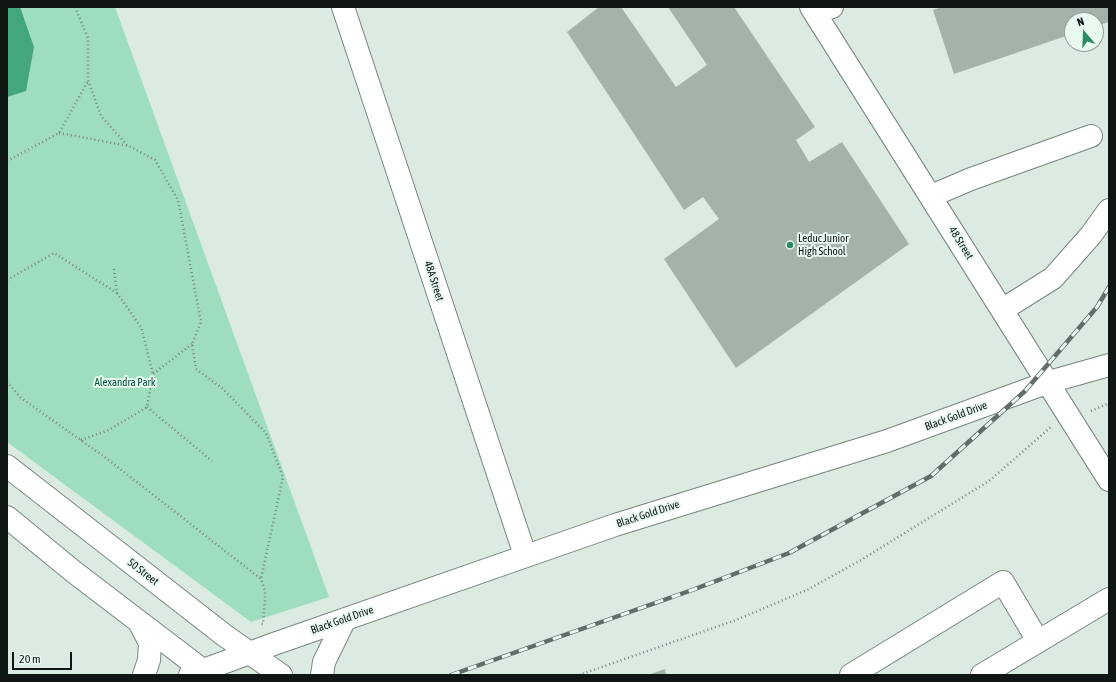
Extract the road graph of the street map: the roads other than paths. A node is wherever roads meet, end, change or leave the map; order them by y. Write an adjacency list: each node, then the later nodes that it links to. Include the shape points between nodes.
1 (343, 7): 12 (main road, 48A Street)
2 (819, 9): 4 (main road, 48 Street)
3 (1091, 136): 4 (main road)
4 (931, 196): 6 (main road, 48 Street)
5 (1109, 210): 6 (main road, via 1091,236 1053,278)
6 (1002, 310): 8 (main road, 48 Street)
7 (1109, 365): 8 (main road, Black Gold Drive)
8 (1049, 382): 10 (main road, 48 Street); 12 (main road, Black Gold Drive, via 886,441 615,524)
9 (7, 466): 17 (main road, 50 Street)
10 (1109, 480)
11 (7, 517): 15 (main road)
12 (525, 555): 14 (main road, Black Gold Drive)
13 (1109, 599): 16 (main road)
14 (345, 619): 17 (main road, Black Gold Drive); 22 (main road, via 324,662)
15 (139, 621): 18 (main road); 20 (main road, via 150,643 150,660)
16 (1038, 641): 19 (main road); 23 (main road, via 1003,582)
17 (249, 653): 18 (main road, Black Gold Drive); 21 (main road, 50 Street)
18 (201, 673)
19 (990, 673)
20 (144, 675)
21 (281, 675)
22 (322, 675)
23 (851, 675)

